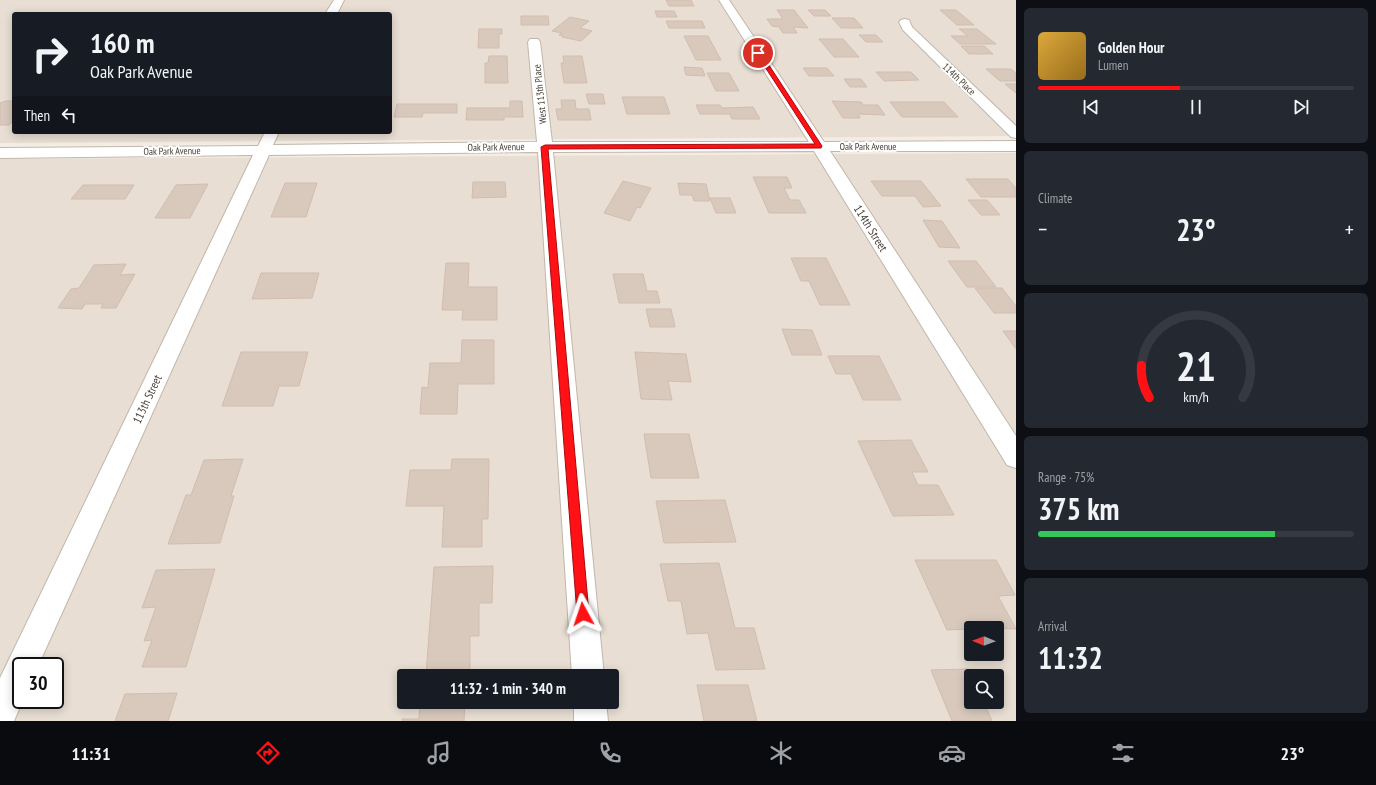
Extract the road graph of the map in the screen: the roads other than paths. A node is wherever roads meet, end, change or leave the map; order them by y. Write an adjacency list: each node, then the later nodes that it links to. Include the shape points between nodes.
1 (338, 0): 3 (street)
2 (724, 0): 8 (street, 114th Street)
3 (333, 12)
4 (905, 22): 6 (street, 114th Place, via 907,28)
5 (534, 42): 10 (street, West 113th Place)
6 (1016, 134)
7 (267, 141): 10 (street, Oak Park Avenue); 11 (street, Oak Park Avenue); 13 (street, 113th Street)
8 (819, 146): 9 (street, Oak Park Avenue); 10 (street, Oak Park Avenue); 12 (street, 114th Street)
9 (1016, 146)
10 (545, 147): 14 (street, West 113th Place)
11 (0, 153)
12 (1016, 457)
13 (27, 657)
14 (587, 669)
15 (12, 688): 17 (street, 113th Street)
16 (590, 709): 18 (street)
17 (0, 714)
18 (591, 721)

